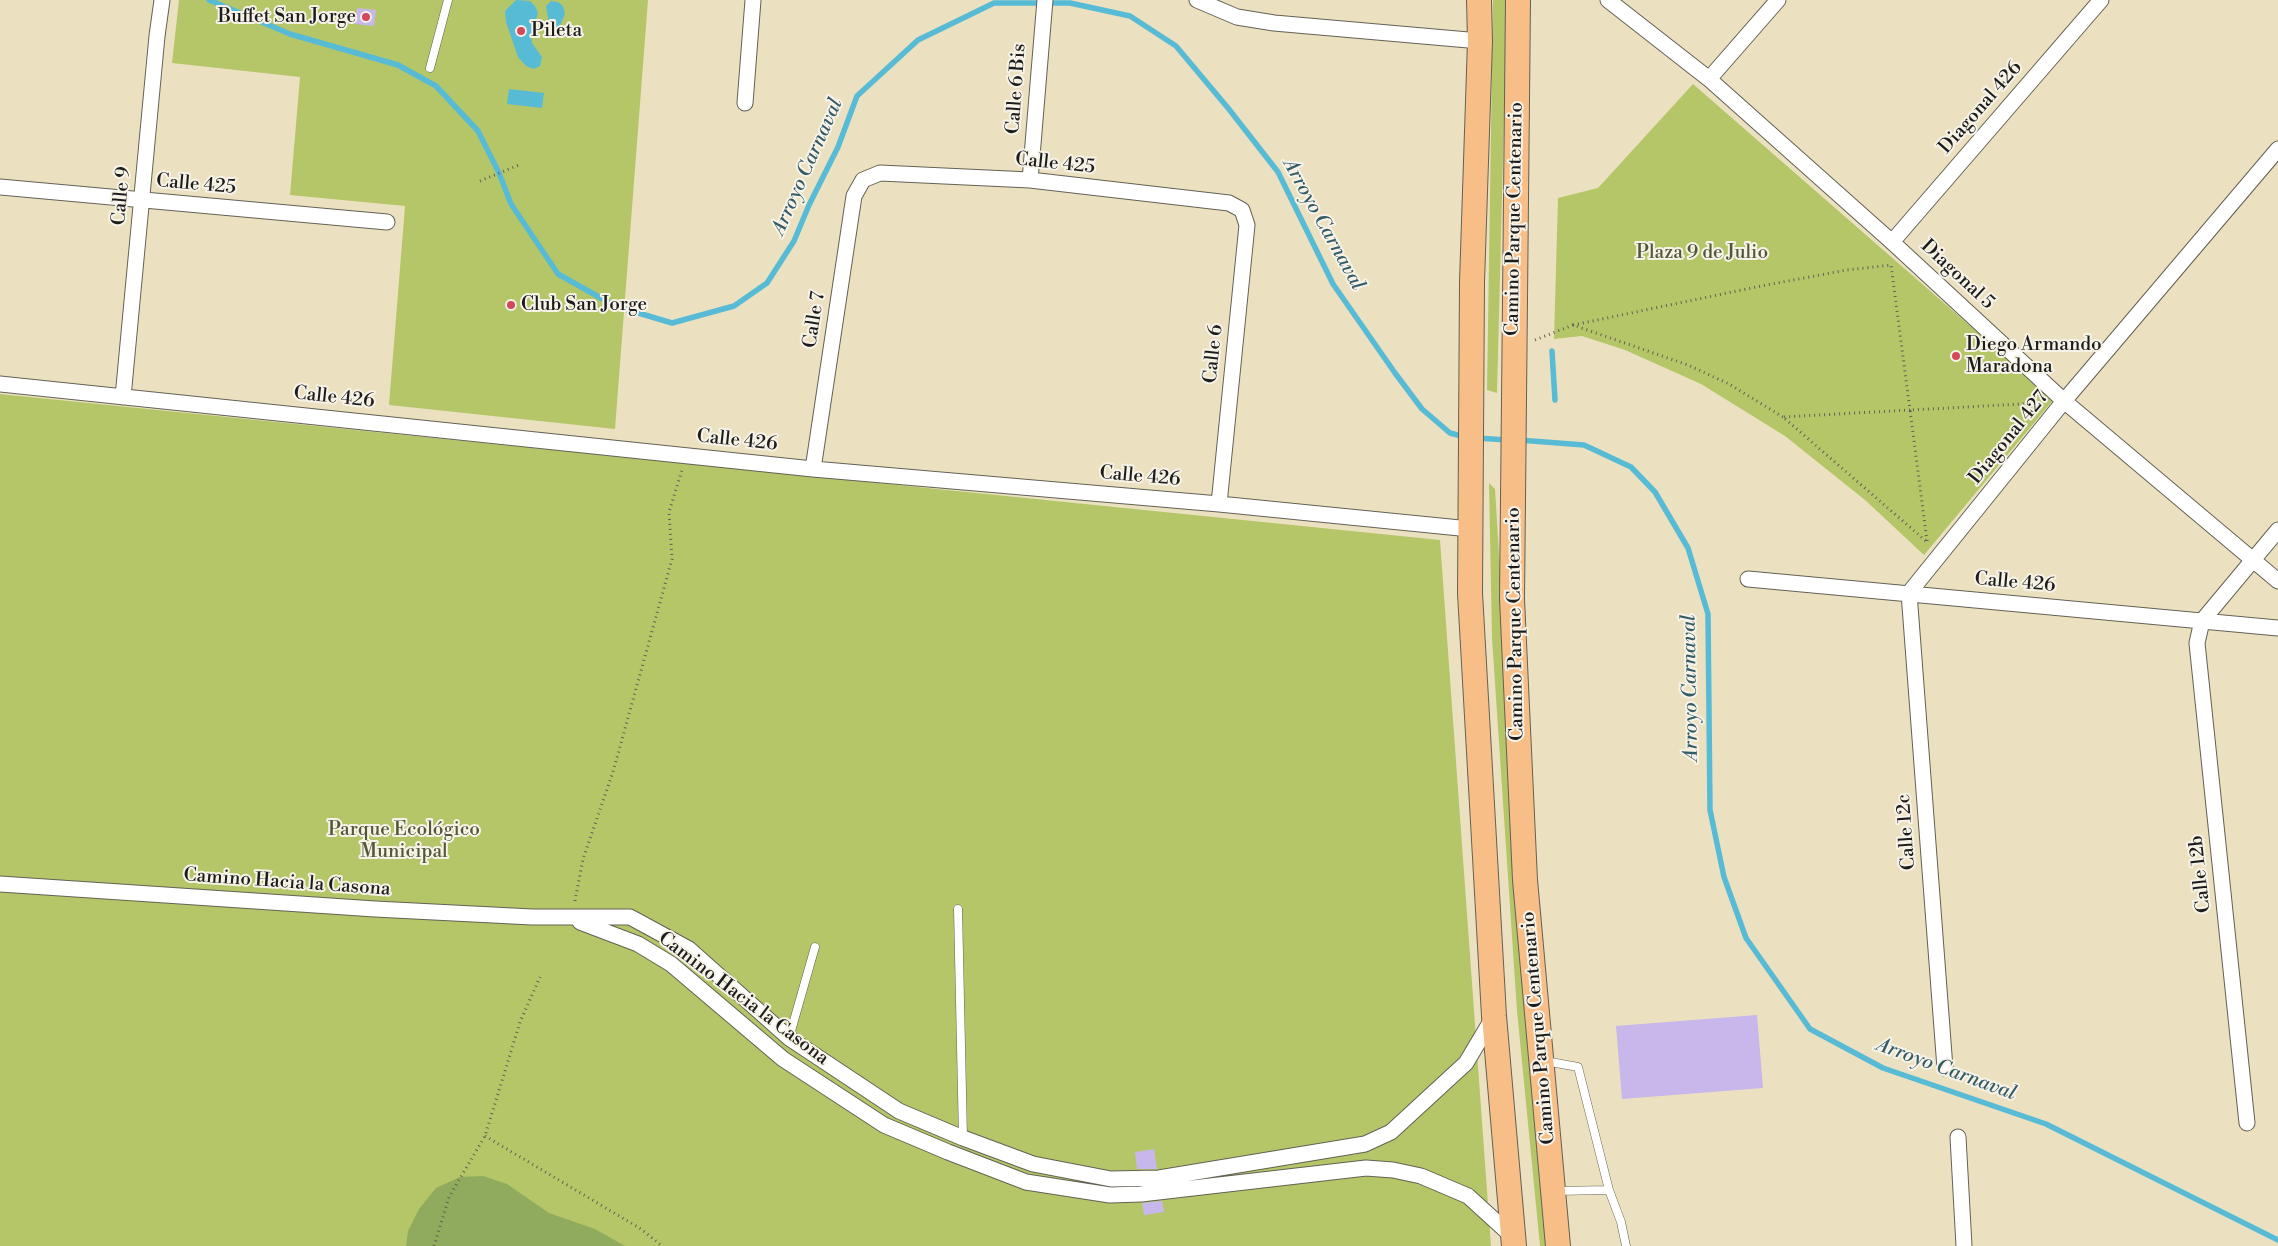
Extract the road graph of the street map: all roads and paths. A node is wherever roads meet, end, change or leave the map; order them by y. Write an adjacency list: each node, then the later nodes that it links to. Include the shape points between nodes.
1 (162, 0): 21 (street, Calle 9)
2 (448, 0): 12 (lane)
3 (754, 0): 14 (street)
4 (1045, 0): 18 (street, Calle 6 Bis)
5 (1197, 0): 11 (street, via 1237,17 1274,23)
6 (1479, 0): 11 (main road, Camino Parque Centenario)
7 (1518, 0): 28 (main road, Camino Parque Centenario)
8 (1608, 0): 13 (street, Diagonal 5)
9 (1778, 0): 13 (street)
10 (2101, 0): 24 (street, Diagonal 426)
11 (1480, 42): 40 (main road, Camino Parque Centenario, via 1472,272)
12 (430, 68)
13 (1709, 79): 24 (street, Diagonal 5)
14 (745, 103)
15 (2278, 150): 32 (street, Diagonal 427)
16 (519, 165): 19 (path)
17 (863, 180): 18 (street, Calle 425, via 880,173); 38 (street, Calle 7, via 854,196)
18 (1030, 180): 22 (street, Calle 425, via 1229,203)
19 (480, 181)
20 (0, 187): 21 (street, Calle 425)
21 (141, 200): 23 (street, Calle 425); 30 (street, Calle 9)
22 (1242, 210): 39 (street, Calle 6, via 1247,224)
23 (387, 222)
24 (1892, 242): 25 (path); 32 (street, Diagonal 5)
25 (1891, 265): 26 (path); 27 (path, via 1761,286); 34 (path)
26 (1898, 272)
27 (1573, 325): 28 (path); 36 (path, via 1688,365 1729,384)
28 (1514, 348): 58 (main road, Camino Parque Centenario, via 1512,599 1524,861)
29 (0, 384): 30 (street, Calle 426)
30 (123, 396): 37 (street, Calle 426)
31 (2038, 396): 33 (path)
32 (2064, 401): 44 (street, Diagonal 427); 45 (street, Diagonal 5)
33 (2046, 402): 34 (path); 35 (path)
34 (1910, 410): 36 (path); 43 (path)
35 (2039, 410)
36 (1783, 417): 43 (path)
37 (684, 455): 38 (street, Calle 426); 53 (path, via 680,483 669,512 672,559 616,763 583,859)
38 (813, 469): 39 (street, Calle 426)
39 (1219, 504): 40 (street, Calle 426)
40 (1470, 529): 56 (main road, Camino Parque Centenario, via 1470,593)
41 (2278, 530): 45 (street)
42 (1934, 535): 43 (path)
43 (1928, 542): 44 (path)
44 (1941, 553): 48 (street, Diagonal 427)
45 (2253, 560): 47 (street, Diagonal 5); 49 (street)
46 (1748, 579): 48 (street, Calle 426)
47 (2278, 581)
48 (1909, 593): 49 (street, Calle 426); 60 (street, Calle 12c)
49 (2202, 621): 50 (street, Calle 426); 61 (street, Calle 12b, via 2197,643)
50 (2278, 628)
51 (0, 884): 53 (street, Camino Hacia la Casona, via 375,909)
52 (958, 909): 63 (lane)
53 (572, 918): 57 (street, Camino Hacia la Casona, via 630,918 660,932 689,949); 59 (street, Camino Hacia la Casona, via 638,944 671,964)
54 (815, 947): 57 (lane)
55 (540, 976): 62 (path, via 520,1022)
56 (1494, 1016): 66 (street, via 1466,1062 1391,1132 1365,1144); 69 (main road, Camino Parque Centenario)
57 (795, 1042): 59 (street); 63 (street, Camino Hacia la Casona, via 899,1111)
58 (1542, 1060): 67 (lane, via 1578,1067); 68 (main road, Camino Parque Centenario)
59 (792, 1064): 65 (street, Camino Hacia la Casona, via 884,1125)
60 (1945, 1068)
61 (2247, 1123)
62 (485, 1136): 70 (path, via 449,1197); 71 (path, via 641,1229)
63 (959, 1137): 65 (street); 66 (street, Camino Hacia la Casona, via 1033,1164 1111,1179 1139,1178)
64 (1958, 1137): 74 (street)
65 (948, 1152): 66 (street, Camino Hacia la Casona, via 1026,1182 1110,1195 1141,1194)
66 (1160, 1185): 69 (street, via 1366,1168 1393,1170 1421,1176 1468,1196)
67 (1610, 1190): 68 (lane); 73 (lane)
68 (1554, 1191): 72 (main road, Camino Parque Centenario)
69 (1514, 1241)
70 (434, 1246)
71 (662, 1246)
72 (1558, 1246)
73 (1626, 1246)
74 (1964, 1246)

